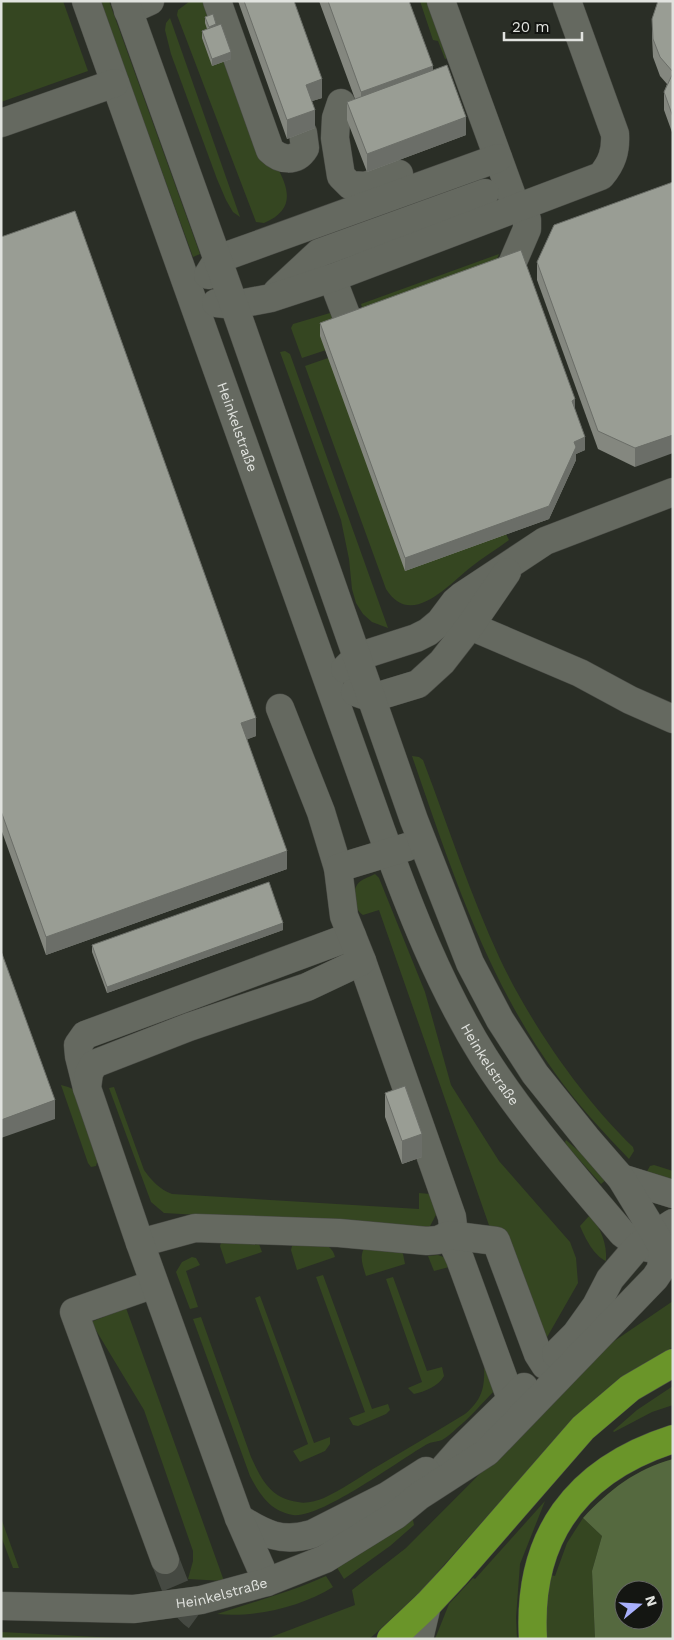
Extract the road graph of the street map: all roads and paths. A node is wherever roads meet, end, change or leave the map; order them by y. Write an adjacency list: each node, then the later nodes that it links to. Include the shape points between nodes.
1 (86, 1): 7 (street, Heinkelstraße)
2 (217, 1): 11 (street, via 270,150 284,159 298,156 305,148)
3 (441, 1): 12 (street)
4 (567, 1): 8 (street)
5 (582, 1): 8 (street, via 608,75)
6 (134, 4): 17 (street)
7 (115, 83): 10 (street); 20 (street, Heinkelstraße)
8 (601, 94): 14 (street, via 615,134 615,150 609,167 601,176)
9 (342, 103): 12 (street, via 336,118 335,138 341,176 350,186 366,186)
10 (1, 123)
11 (303, 132)
12 (495, 149): 14 (street); 15 (street)
13 (485, 193): 16 (street)
14 (522, 214): 18 (street); 22 (street, via 507,275)
15 (263, 243): 16 (street); 17 (street)
16 (320, 253): 19 (street)
17 (218, 259): 20 (street); 21 (street)
18 (332, 278): 19 (street); 23 (street)
19 (271, 298): 21 (street)
20 (192, 299): 21 (street); 28 (street, Heinkelstraße)
21 (234, 306): 27 (street)
22 (494, 309)
23 (350, 325)
24 (673, 492): 25 (street, via 545,541)
25 (516, 559): 26 (street); 27 (street, via 462,596 428,632)
26 (470, 626): 29 (street, via 442,662 418,684); 31 (street, via 580,673)
27 (357, 657): 28 (street); 29 (street)
28 (330, 684): 29 (street); 33 (street, Heinkelstraße)
29 (372, 698): 32 (street)
30 (280, 708): 34 (street, via 321,812)
31 (673, 720)
32 (422, 842): 33 (street); 38 (street, via 470,962 500,1020 535,1074)
33 (389, 853): 34 (street); 41 (street, Heinkelstraße, via 432,958 483,1056 538,1134 622,1233)
34 (338, 868): 35 (street, via 344,916)
35 (352, 936): 36 (street); 37 (street, via 85,1035 78,1045 78,1056)
36 (362, 961): 37 (street, via 307,987 94,1064); 40 (street, via 453,1226)
37 (87, 1088): 42 (street)
38 (621, 1178): 39 (street); 41 (street)
39 (673, 1194)
40 (465, 1237): 42 (street, via 427,1241 338,1233 196,1228); 45 (street, via 460,1259); 45 (street, via 496,1241 538,1354)
41 (660, 1240): 45 (street, Heinkelstraße, via 610,1279 576,1334); 48 (street, Heinkelstraße, via 661,1269 655,1278 487,1452)
42 (140, 1243): 43 (street)
43 (154, 1284): 49 (street); 50 (street, via 74,1312)
44 (673, 1363): 52 (highway, via 630,1388 583,1428)
45 (528, 1382): 47 (street, Heinkelstraße)
46 (673, 1440): 56 (highway, via 646,1449 599,1476 564,1512 549,1537 536,1577 531,1613)
47 (461, 1449): 48 (street, Heinkelstraße); 49 (street, via 387,1496 312,1534 276,1537)
48 (419, 1496): 51 (street, Heinkelstraße, via 396,1515 324,1559)
49 (239, 1518): 51 (street)
50 (165, 1560)
51 (267, 1582): 53 (street, Heinkelstraße, via 201,1600 134,1610)
52 (427, 1605): 54 (highway); 55 (street)
53 (1, 1606)
54 (391, 1639)
55 (419, 1639)
56 (533, 1639)

